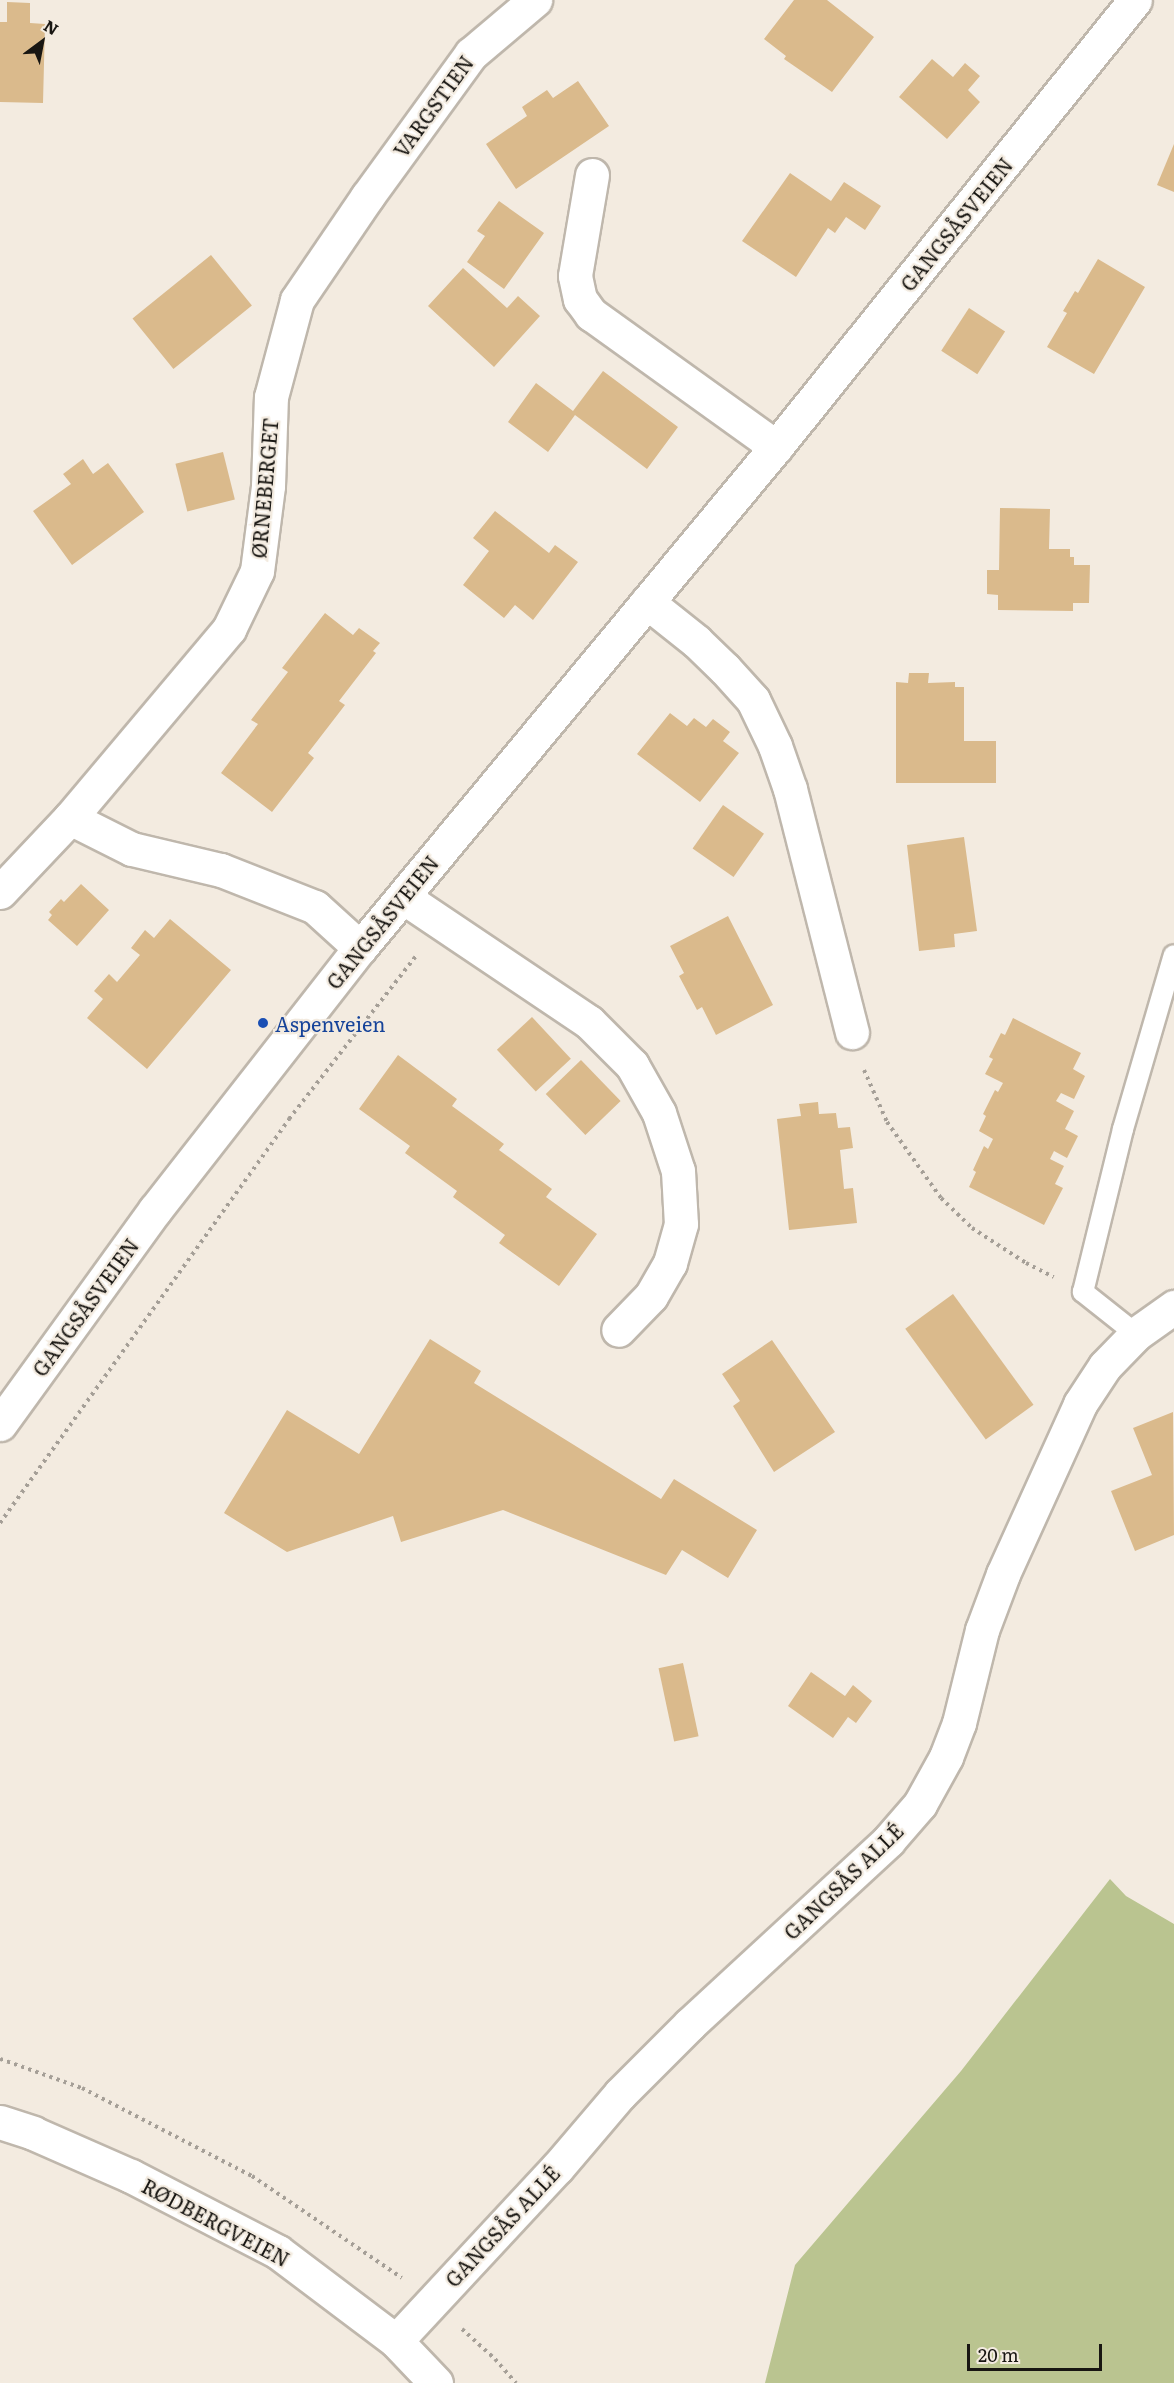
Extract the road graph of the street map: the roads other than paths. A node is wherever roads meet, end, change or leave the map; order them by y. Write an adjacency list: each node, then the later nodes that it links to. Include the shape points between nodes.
1 (535, 0): 4 (street, VARGSTIEN, via 471,54)
2 (1135, 0): 5 (street, GANGSÅSVEIEN)
3 (592, 175): 5 (street, via 576,276 580,299 591,314)
4 (367, 196): 7 (street, ØRNEBERGET, via 297,300 271,397 268,486 257,571 228,629)
5 (776, 447): 6 (street, GANGSÅSVEIEN)
6 (647, 602): 9 (street, GANGSÅSVEIEN); 12 (street, via 696,641 753,700 775,746 790,789)
7 (70, 818): 8 (street, ØRNEBERGET); 10 (street, via 132,849 220,870 315,907)
8 (0, 892)
9 (403, 897): 10 (street, GANGSÅSVEIEN); 14 (street, via 590,1022 632,1065 659,1113 678,1171 681,1224 670,1263 651,1296)
10 (360, 948): 16 (street, GANGSÅSVEIEN, via 155,1210)
11 (1174, 955): 15 (lane, via 1123,1129 1083,1292)
12 (852, 1032)
13 (1174, 1307): 15 (street, GANGSÅS ALLÉ)
14 (618, 1330)
15 (1136, 1334): 18 (street, GANGSÅS ALLÉ, via 1105,1366 1075,1415 1003,1574 982,1630 959,1723 946,1757 920,1804 888,1842 690,2024 620,2094 557,2168)
16 (0, 1424)
17 (0, 2122): 18 (street, RØDBERGVEIEN, via 131,2176 278,2252)
18 (396, 2341): 19 (street, RØDBERGVEIEN)
19 (436, 2383)

